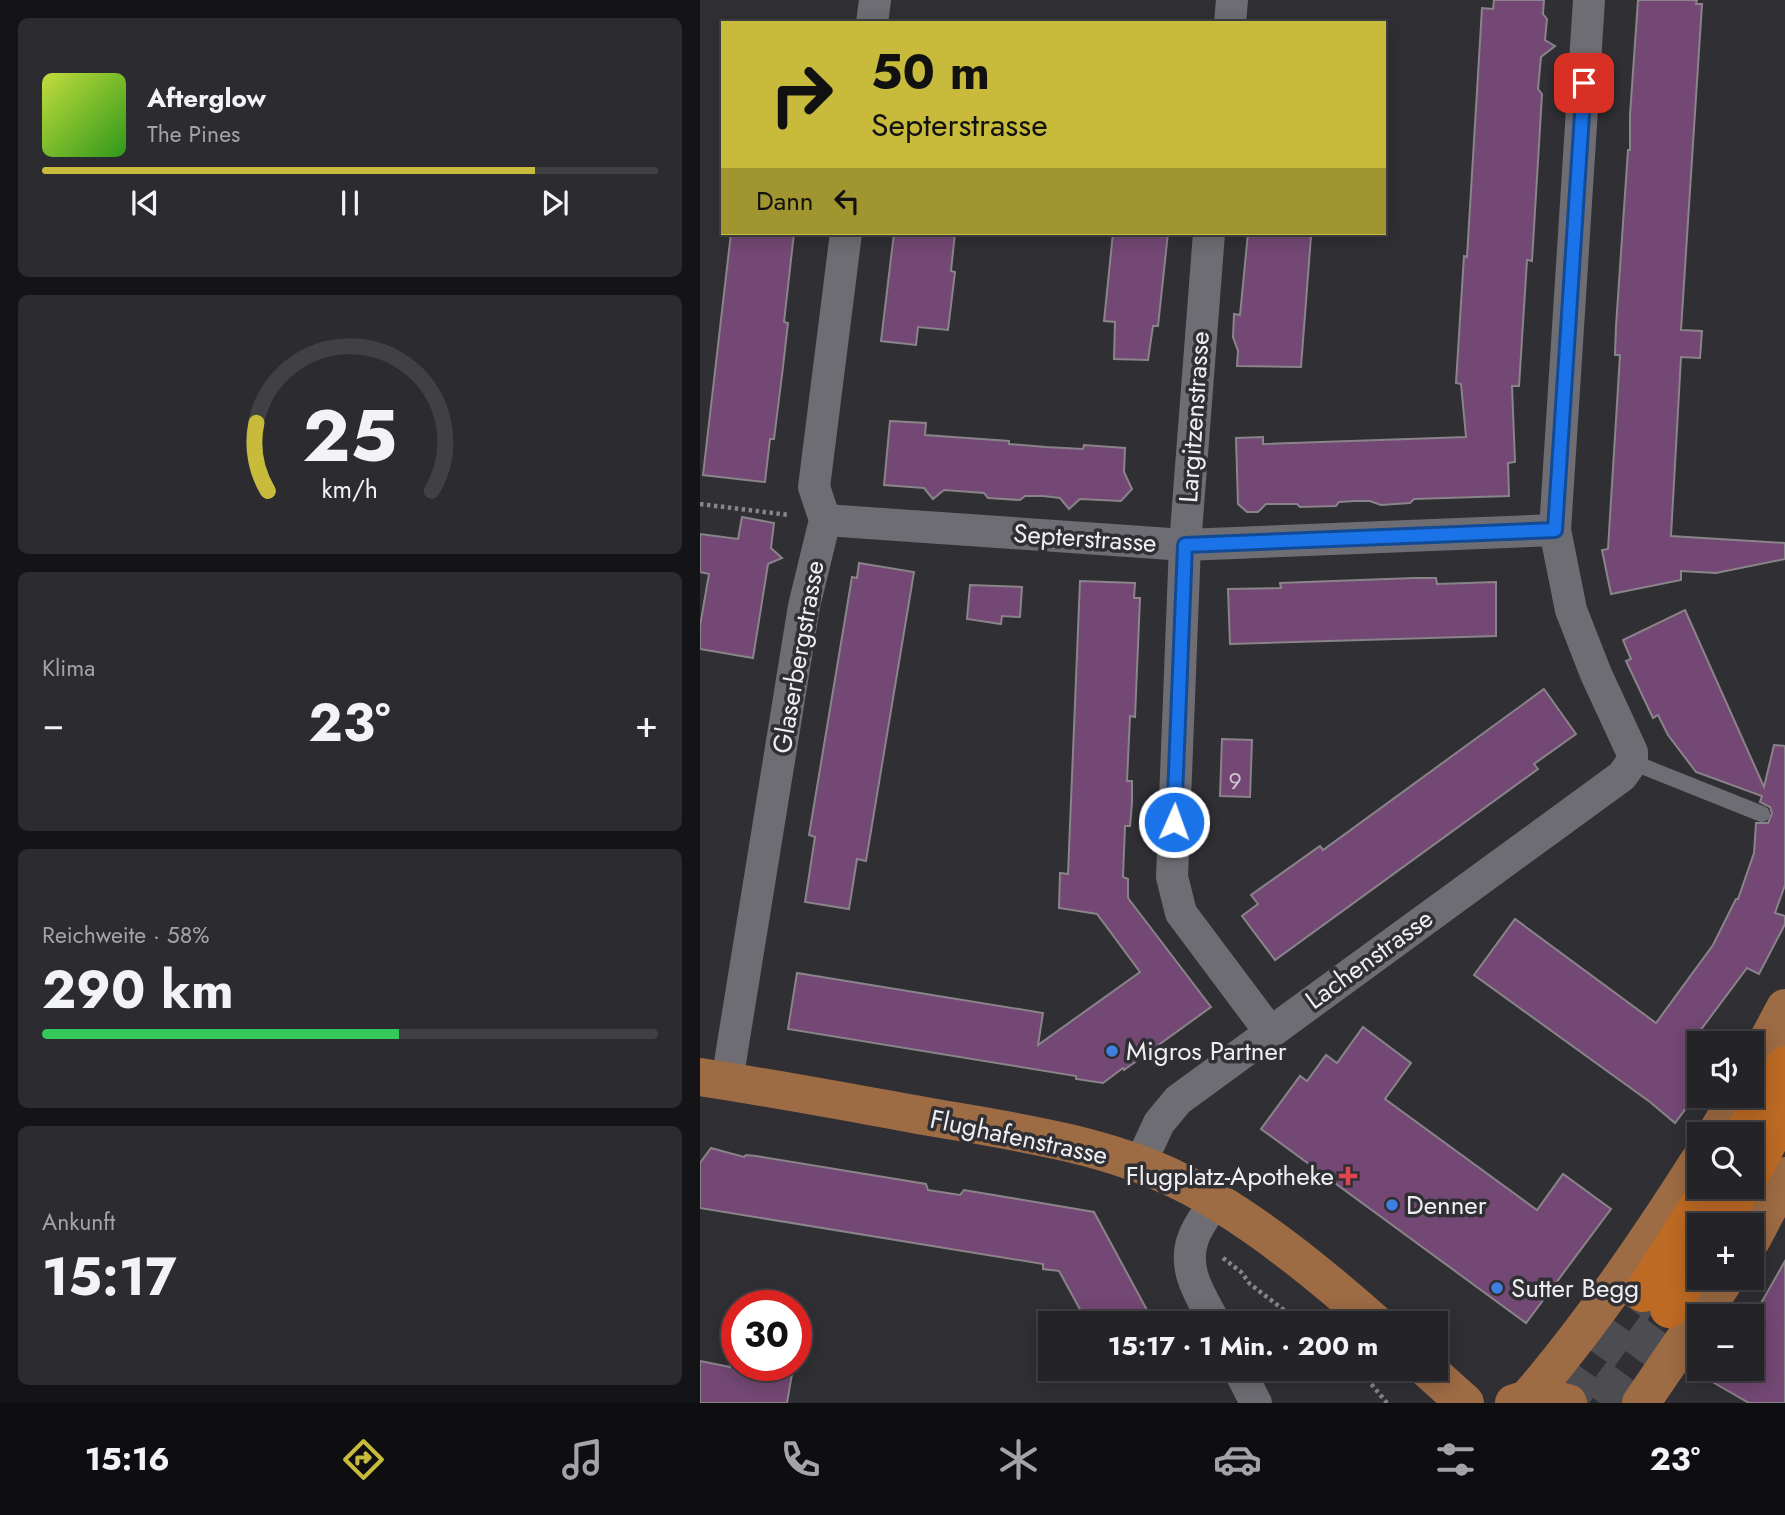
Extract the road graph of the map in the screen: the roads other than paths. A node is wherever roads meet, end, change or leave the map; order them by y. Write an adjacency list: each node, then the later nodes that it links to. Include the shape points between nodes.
1 (875, 0): 4 (street)
2 (1232, 0): 5 (street)
3 (1590, 0): 9 (street)
4 (872, 21)
5 (1230, 21)
6 (846, 235): 8 (street, via 814,486)
7 (1209, 235): 10 (street, Largitzenstrasse)
8 (825, 520): 10 (street, Septerstrasse); 17 (street, Glaserbergstrasse, via 804,606)
9 (1555, 530): 10 (street, Septerstrasse); 11 (street, via 1571,610 1632,752)
10 (1185, 545): 14 (street, Largitzenstrasse, via 1172,877 1181,913)
11 (1627, 769): 12 (lane); 14 (street, Lachenstrasse)
12 (1762, 814)
13 (1785, 1008): 15 (main road)
14 (1270, 1032): 21 (street, Lachenstrasse, via 1178,1100 1159,1123)
15 (1764, 1047)
16 (1785, 1065): 19 (highway)
17 (713, 1079): 21 (main road, Flughafenstrasse, via 1042,1136)
18 (1785, 1111): 20 (highway)
19 (1750, 1122)
20 (1764, 1150)
21 (1140, 1164): 25 (main road, Flughafenstrasse)
22 (1785, 1176): 26 (main road)
23 (1687, 1180): 34 (main road, via 1569,1349)
24 (1708, 1199): 29 (highway)
25 (1215, 1200): 30 (street, via 1193,1238 1189,1259 1191,1278); 31 (main road, Flughafenstrasse)
26 (1764, 1216)
27 (1687, 1288): 29 (highway)
28 (1708, 1290): 29 (main road)
29 (1678, 1309): 38 (main road)
30 (1208, 1311)
31 (1360, 1311)
32 (1245, 1381): 35 (street)
33 (1440, 1381): 36 (main road)
34 (1521, 1401): 37 (main road, via 1550,1398)
35 (1256, 1403)
36 (1465, 1403)
37 (1568, 1403)
38 (1641, 1403)

